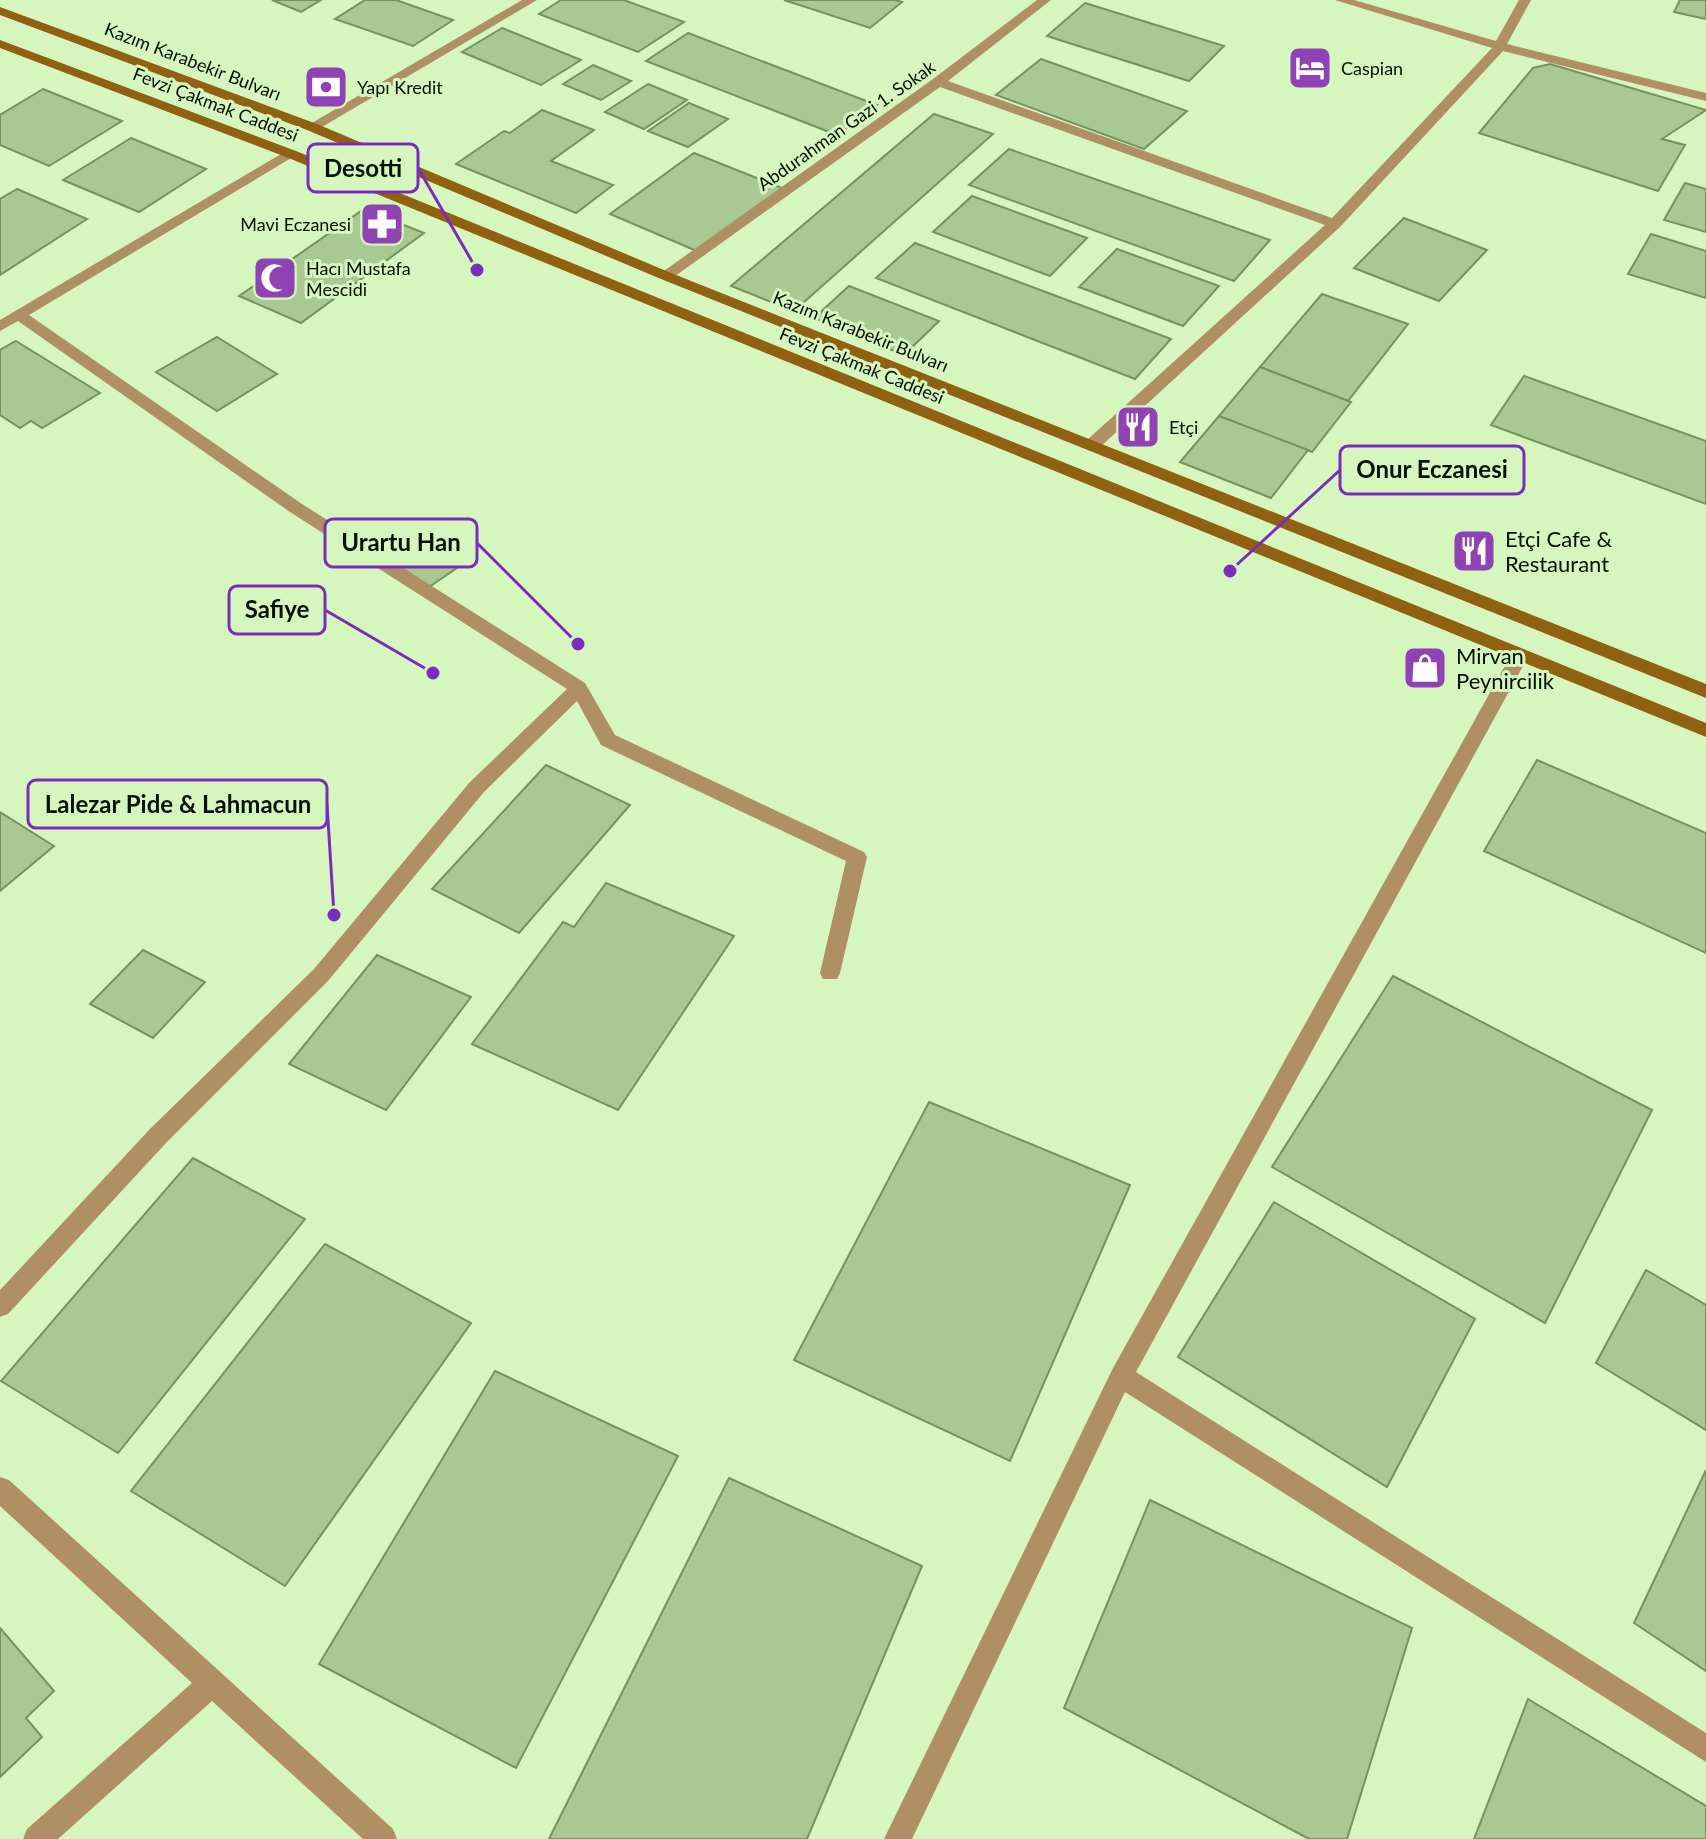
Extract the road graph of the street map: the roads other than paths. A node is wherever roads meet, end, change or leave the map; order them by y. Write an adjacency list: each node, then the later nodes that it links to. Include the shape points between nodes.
1 (531, 0): 10 (street)
2 (1045, 0): 8 (street, Abdurahman Gazi 1. Sokak)
3 (1341, 0): 7 (street)
4 (1525, 0): 7 (street)
5 (0, 11): 10 (main road, Kazım Karabekir Bulvarı)
6 (0, 44): 11 (main road, Fevzi Çakmak Caddesi)
7 (1500, 46): 9 (street); 12 (street)
8 (938, 82): 12 (street); 13 (street, Abdurahman Gazi 1. Sokak)
9 (1706, 97)
10 (312, 127): 13 (main road, Kazım Karabekir Bulvarı)
11 (291, 154): 14 (street); 17 (main road, Fevzi Çakmak Caddesi)
12 (1335, 224): 16 (street)
13 (666, 276): 16 (main road, Kazım Karabekir Bulvarı)
14 (19, 315): 15 (street); 18 (street, via 296,508)
15 (0, 326)
16 (1093, 444): 19 (main road, Kazım Karabekir Bulvarı)
17 (1520, 655): 20 (main road, Fevzi Çakmak Caddesi); 23 (street)
18 (579, 688): 21 (street, via 608,740 857,857); 22 (street, via 477,787 321,975 158,1136)
19 (1706, 691)
20 (1706, 730)
21 (830, 973)
22 (0, 1306)
23 (1121, 1376): 26 (street); 29 (street)
24 (0, 1489): 25 (street)
25 (212, 1683): 27 (street); 28 (street)
26 (1706, 1749)
27 (37, 1839)
28 (383, 1839)
29 (898, 1839)

